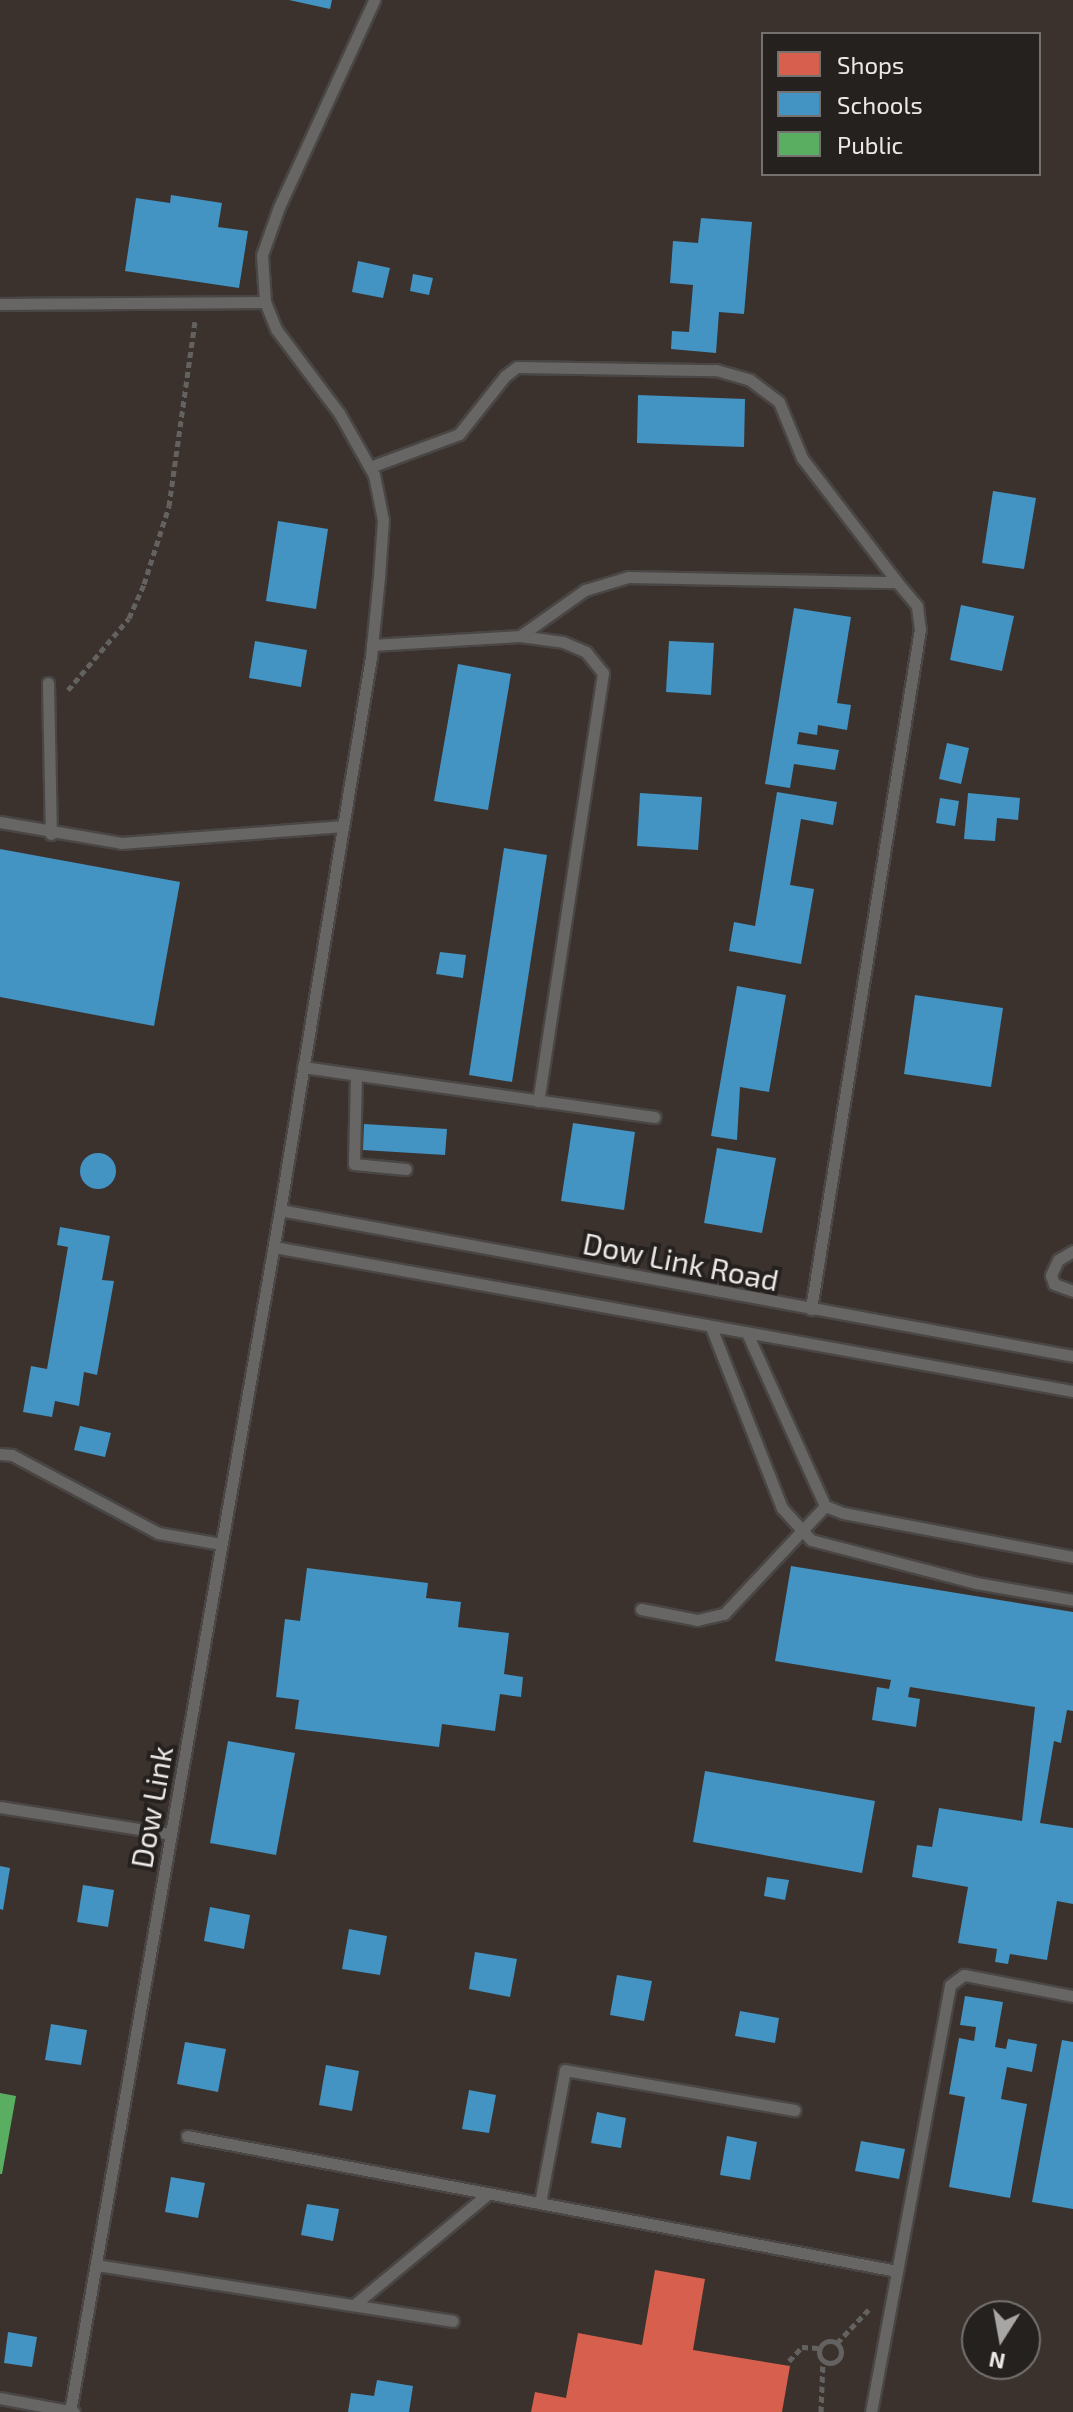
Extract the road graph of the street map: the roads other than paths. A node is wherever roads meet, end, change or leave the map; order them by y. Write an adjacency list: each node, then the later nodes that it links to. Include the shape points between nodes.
1 (374, 0): 2 (lane, via 279,207 262,255)
2 (265, 302): 3 (lane); 4 (lane, Dow Link, via 276,329 339,413)
3 (0, 304)
4 (370, 467): 5 (lane, via 459,434 517,367 716,370 750,380 779,402 802,458); 7 (lane, Dow Link, via 383,520)
5 (897, 582): 6 (lane, via 628,577 585,590); 21 (lane, via 911,592 920,629)
6 (520, 636): 7 (lane); 14 (lane, via 563,642 586,652 603,673)
7 (372, 645): 10 (lane, Dow Link)
8 (48, 683): 11 (lane)
9 (0, 822): 11 (lane)
10 (343, 826): 11 (lane, via 121,843); 12 (lane, Dow Link)
11 (51, 834)
12 (303, 1067): 13 (lane); 17 (lane, Dow Link)
13 (356, 1075): 14 (lane); 16 (lane, via 351,1159 360,1166)
14 (538, 1101): 15 (lane)
15 (654, 1117)
16 (406, 1169)
17 (280, 1210): 18 (lane, Dow Link); 21 (lane, Dow Link Road)
18 (274, 1247): 22 (lane, Dow Link Road); 29 (lane, Dow Link)
19 (1073, 1251): 20 (lane, via 1058,1260 1051,1275 1054,1284)
20 (1073, 1291)
21 (811, 1309): 24 (lane, Dow Link Road)
22 (711, 1327): 23 (lane, Dow Link Road); 28 (lane, via 782,1508)
23 (747, 1333): 25 (lane, Dow Link Road); 27 (lane, Dow Link Road)
24 (1073, 1356)
25 (1073, 1391)
26 (0, 1454): 29 (lane, via 12,1455 158,1533)
27 (825, 1506): 28 (lane); 30 (lane)
28 (800, 1530): 31 (lane, via 826,1546); 32 (lane, via 724,1614 697,1620)
29 (221, 1544): 34 (lane, Dow Link)
30 (1073, 1557)
31 (1073, 1600)
32 (641, 1609)
33 (0, 1807): 34 (lane)
34 (171, 1834): 40 (lane, Dow Link)
35 (1073, 1996): 41 (lane, via 964,1975 953,1980)
36 (795, 2110): 39 (lane, via 565,2070)
37 (187, 2136): 38 (lane)
38 (489, 2193): 39 (lane); 42 (lane)
39 (540, 2203): 41 (lane)
40 (96, 2265): 42 (lane); 45 (lane, Dow Link)
41 (897, 2271): 46 (lane)
42 (354, 2305): 43 (lane)
43 (453, 2321)
44 (0, 2398): 45 (lane)
45 (72, 2412)
46 (871, 2412)

